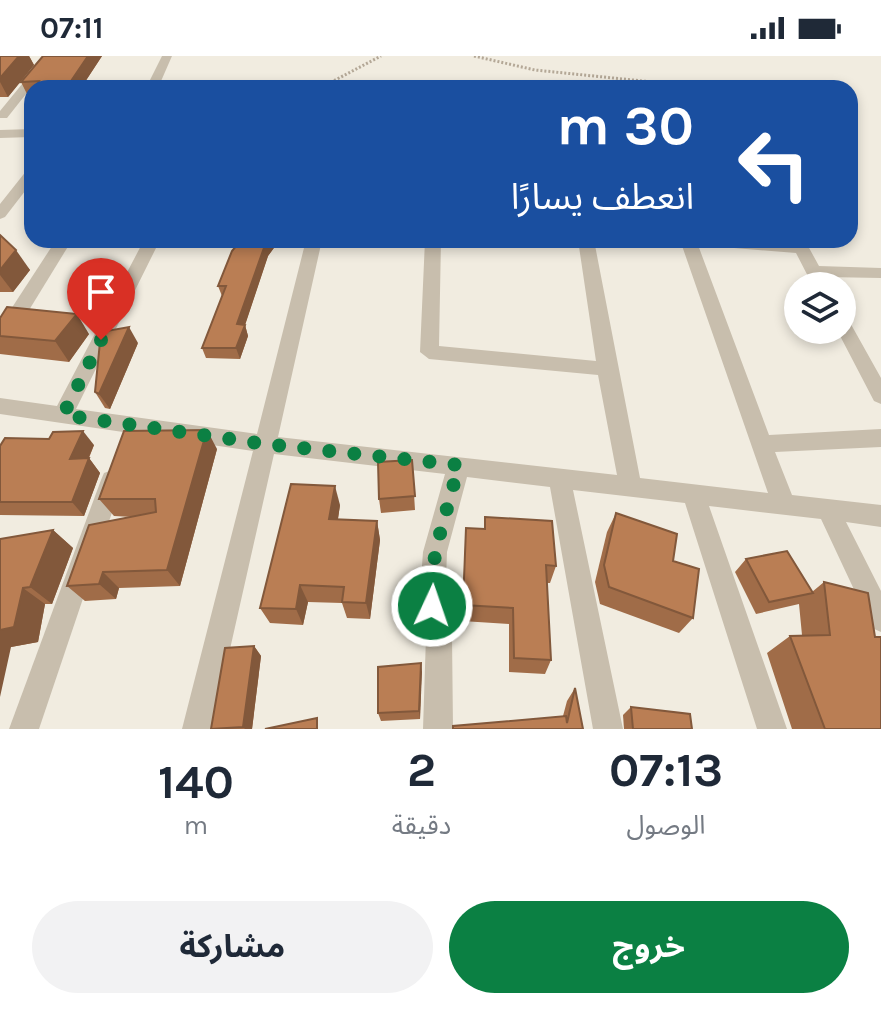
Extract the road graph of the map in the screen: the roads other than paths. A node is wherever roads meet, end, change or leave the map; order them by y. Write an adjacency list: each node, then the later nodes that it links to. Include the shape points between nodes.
1 (51, 56): 3 (street)
2 (167, 56): 4 (street)
3 (31, 80)
4 (156, 80)
5 (24, 89): 6 (street)
6 (3, 115)
7 (24, 133): 8 (street)
8 (0, 134)
9 (24, 183): 10 (street)
10 (0, 214)
11 (59, 248): 21 (street)
12 (148, 248): 26 (street)
13 (312, 248): 29 (street)
14 (433, 248): 23 (street, via 429,352)
15 (587, 248): 23 (street)
16 (691, 248): 30 (street)
17 (790, 248): 18 (street, via 802,249)
18 (815, 272)
19 (881, 273): 20 (street)
20 (856, 275)
21 (0, 341)
22 (853, 344): 24 (street)
23 (607, 369): 33 (street)
24 (881, 396)
25 (0, 406): 26 (street)
26 (63, 415): 27 (street)
27 (132, 425): 29 (street); 39 (street)
28 (881, 438): 30 (street)
29 (265, 444): 31 (street); 40 (street)
30 (761, 444): 35 (street)
31 (459, 465): 32 (street); 41 (street, via 435,552)
32 (559, 476): 33 (street); 42 (street)
33 (630, 485): 34 (street)
34 (693, 492): 35 (street); 43 (street)
35 (783, 503): 36 (street)
36 (828, 510): 37 (street); 38 (street)
37 (881, 516)
38 (881, 619)
39 (24, 729)
40 (197, 729)
41 (438, 729)
42 (608, 729)
43 (772, 729)

